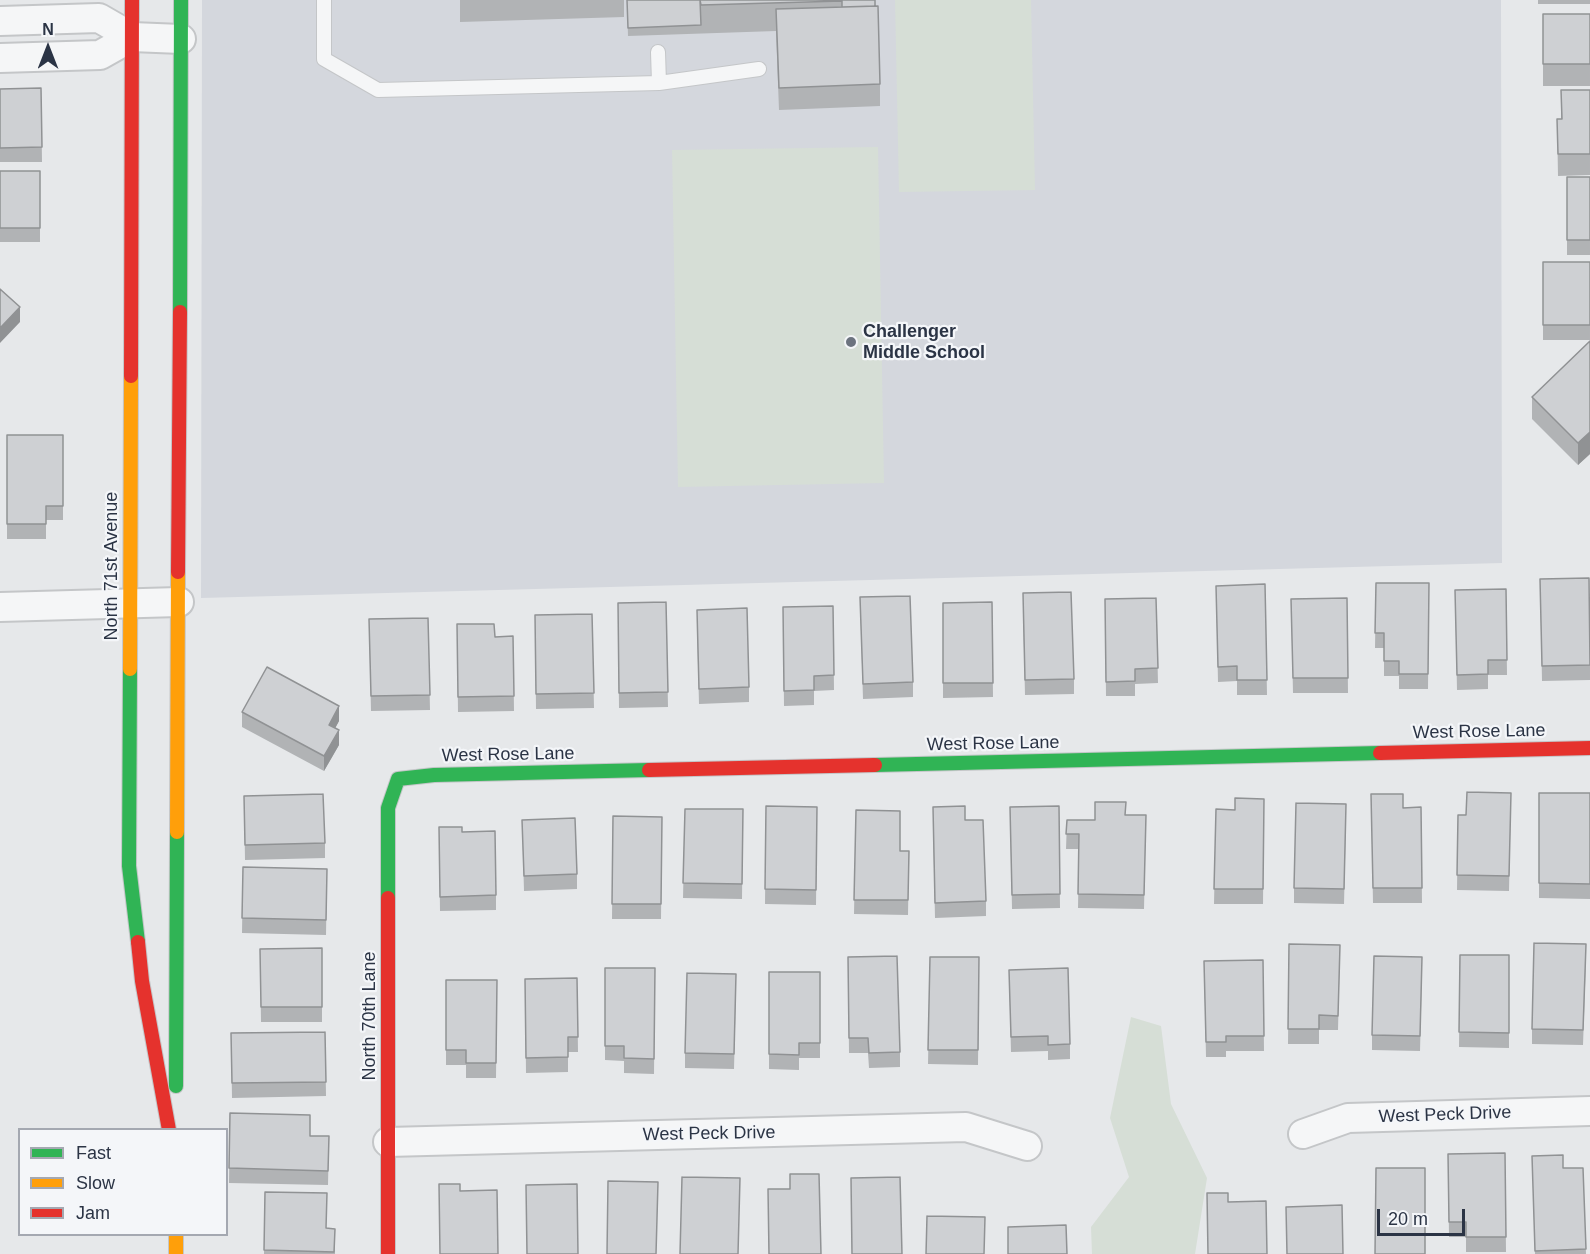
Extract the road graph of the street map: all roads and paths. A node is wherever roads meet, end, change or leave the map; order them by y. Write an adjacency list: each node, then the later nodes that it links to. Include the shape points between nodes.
1 (132, 0): 5 (street, North 71st Avenue)
2 (181, 0): 6 (street)
3 (324, 0): 10 (lane, via 324,60 378,90)
4 (0, 21): 5 (street, via 99,18)
5 (132, 37): 6 (street); 8 (street, via 100,55); 12 (street, North 71st Avenue)
6 (181, 39): 11 (street)
7 (658, 52): 10 (lane)
8 (0, 58)
9 (759, 69): 10 (lane)
10 (659, 83)
11 (179, 602): 12 (street); 18 (street)
12 (130, 603): 13 (street); 17 (street, North 71st Avenue, via 129,866 142,981)
13 (0, 607)
14 (1590, 748): 15 (street, West Rose Lane, via 434,775)
15 (398, 779): 20 (street, North 70th Lane, via 388,808)
16 (1590, 1111): 19 (street, West Peck Drive, via 1348,1118)
17 (169, 1128)
18 (176, 1128)
19 (1303, 1134)
20 (388, 1142): 21 (street, West Peck Drive, via 966,1127); 24 (street, North 70th Lane)
21 (1027, 1146)
22 (176, 1236): 23 (street)
23 (176, 1254)
24 (388, 1254)

